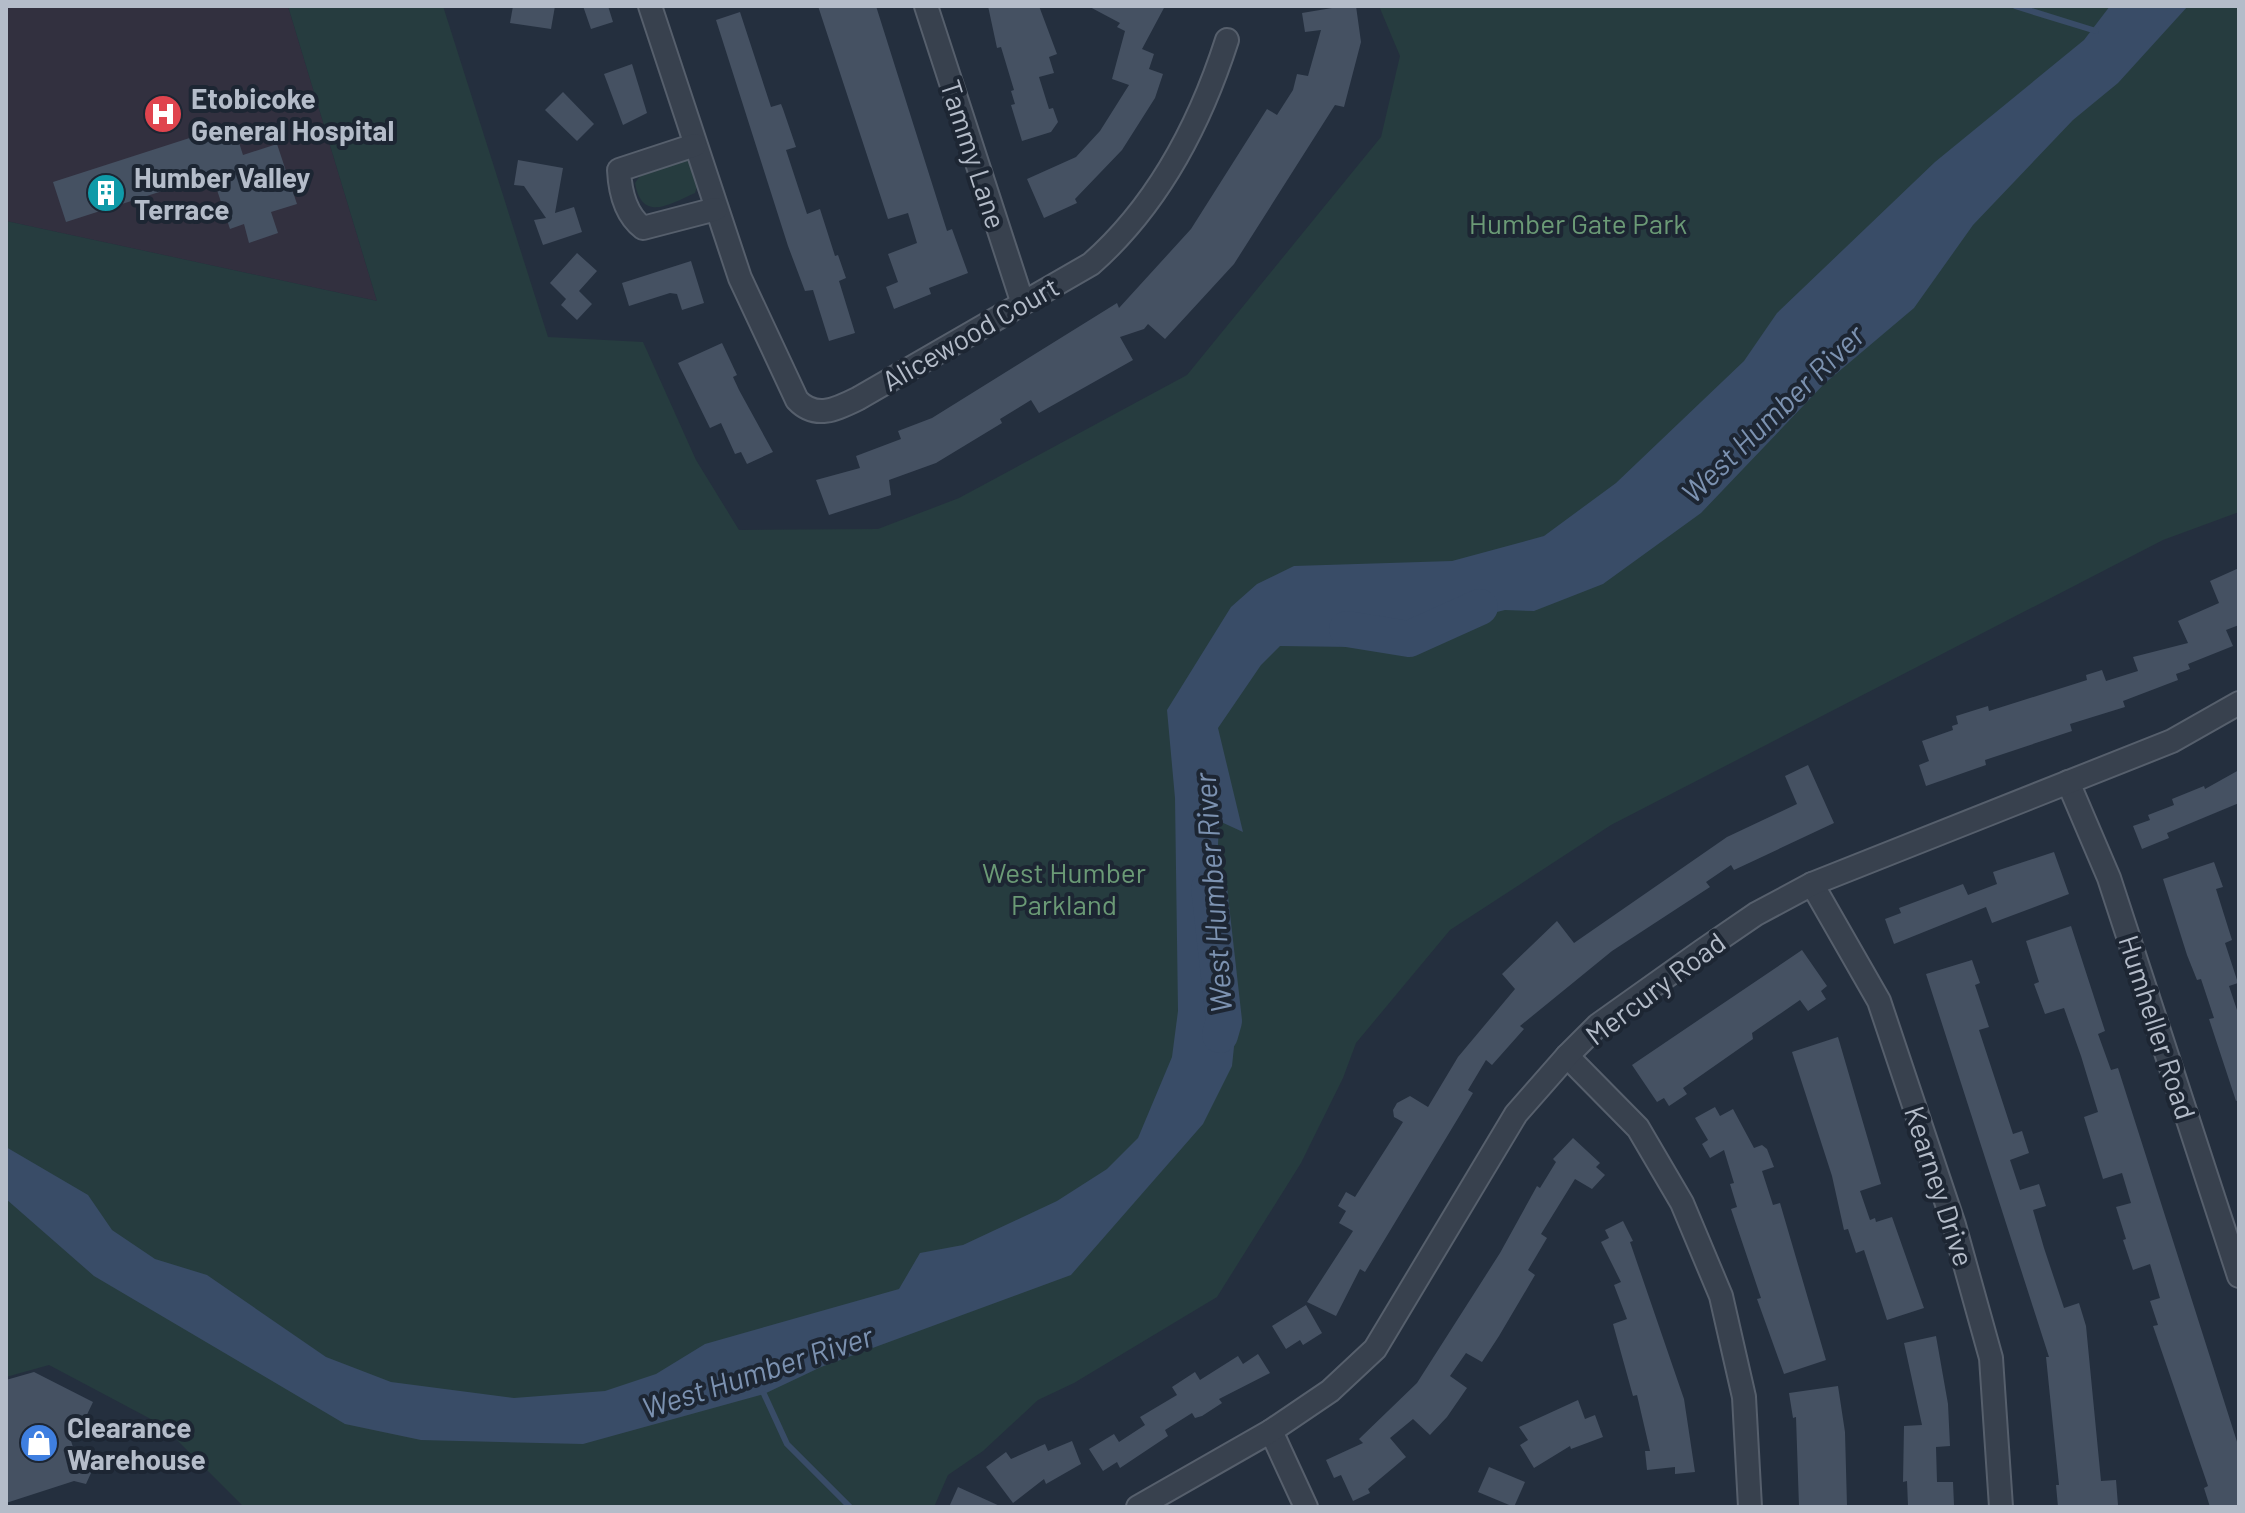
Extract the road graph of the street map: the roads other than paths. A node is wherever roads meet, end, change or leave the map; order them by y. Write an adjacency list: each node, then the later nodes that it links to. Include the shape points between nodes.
1 (650, 6): 4 (street, Alicewood Court)
2 (926, 6): 6 (street, Tammy Lane)
3 (1227, 40): 6 (street, Alicewood Court, via 1208,98 1151,200 1091,264)
4 (695, 145): 5 (street, Alicewood Court); 5 (street, via 619,170 620,185 632,220 643,228)
5 (716, 209): 6 (street, Alicewood Court, via 788,385 806,409 835,410 859,398)
6 (1022, 301)
7 (2239, 703): 8 (street, Mercury Road, via 2172,741)
8 (2068, 782): 9 (street, Mercury Road); 11 (street, Humheller Road, via 2109,878)
9 (1812, 884): 10 (street, Mercury Road, via 1702,951 1598,1025); 16 (street, Kearney Drive, via 1879,1001 1954,1225 1991,1358)
10 (1567, 1056): 12 (street, Mercury Road, via 1516,1114 1375,1349 1330,1391); 15 (street, via 1638,1128 1682,1203 1721,1296 1744,1397)
11 (2239, 1276)
12 (1271, 1431): 13 (street, Mercury Road); 14 (street)
13 (1138, 1507)
14 (1306, 1507)
15 (1750, 1507)
16 (2001, 1507)

